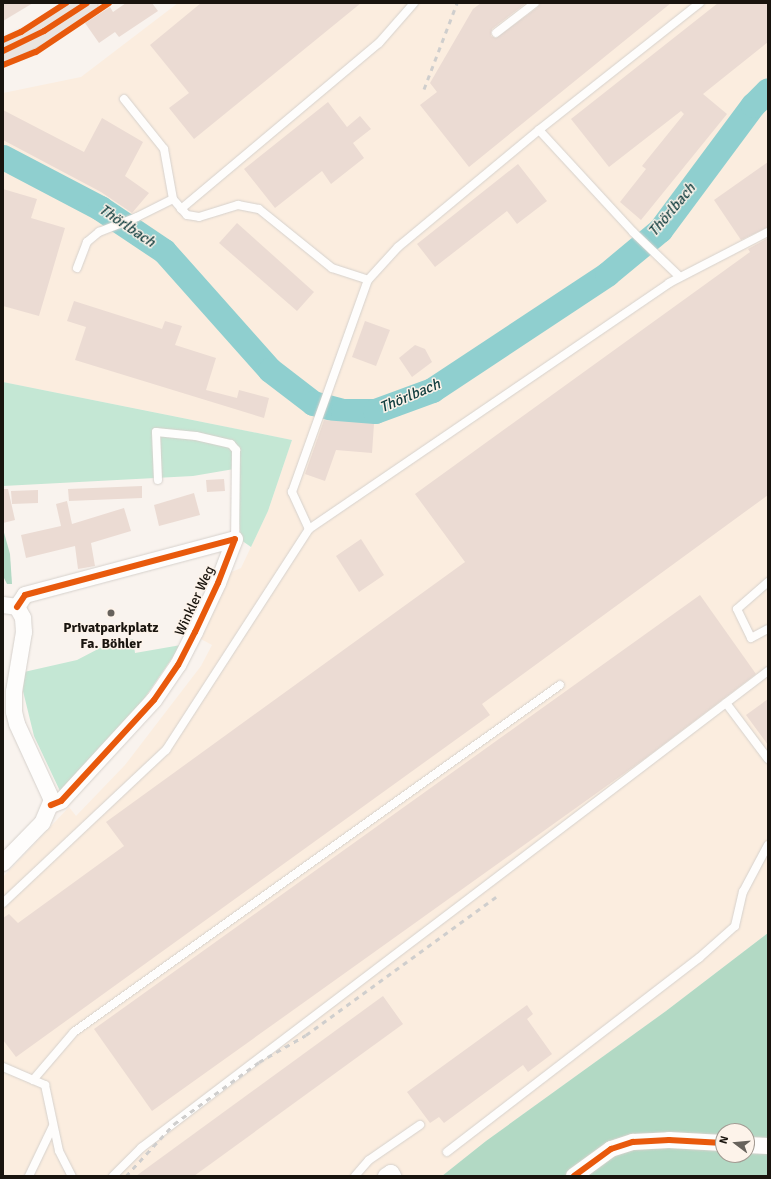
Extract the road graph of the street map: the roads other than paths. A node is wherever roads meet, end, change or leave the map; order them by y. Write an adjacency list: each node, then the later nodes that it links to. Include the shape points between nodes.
1 (87, 3): 6 (main road, via 44,31)
2 (414, 3): 10 (lane, via 379,43)
3 (535, 3): 5 (lane)
4 (700, 3): 8 (lane)
5 (496, 33)
6 (3, 51)
7 (124, 99): 9 (lane, via 164,149)
8 (539, 130): 13 (lane, via 633,232); 14 (lane, via 398,247)
9 (173, 199): 10 (lane); 12 (lane, via 99,232 87,242)
10 (181, 209): 14 (lane, via 187,215 199,217 238,205 258,209 332,268)
11 (768, 232): 13 (lane)
12 (77, 268)
13 (680, 277): 16 (lane)
14 (368, 280): 16 (lane, via 292,492)
15 (158, 480): 17 (lane, via 156,432 196,436 231,444 236,450)
16 (309, 530): 29 (lane, via 166,750)
17 (234, 539): 19 (street, Winkler Weg, via 25,595); 26 (street, Winkler Weg, via 218,583 195,632 178,665 154,700 61,801)
18 (768, 582): 20 (lane, via 737,609 750,638)
19 (10, 605): 24 (street, via 23,618 24,632)
20 (768, 629)
21 (768, 671): 23 (lane)
22 (560, 685): 31 (lane, via 74,1032)
23 (726, 703): 25 (lane); 40 (lane, via 141,1148)
24 (9, 716): 26 (street, via 17,724 50,794)
25 (768, 759)
26 (51, 805): 28 (street, via 42,824)
27 (768, 845): 37 (lane, via 743,892 735,926 699,958)
28 (3, 863)
29 (3, 903)
30 (3, 1067): 31 (lane)
31 (33, 1080): 33 (lane, via 45,1085)
32 (420, 1125): 41 (lane, via 368,1160)
33 (53, 1126): 38 (lane); 39 (lane, via 59,1151)
34 (715, 1143): 44 (street, via 669,1140 633,1142 611,1149)
35 (755, 1145): 36 (street)
36 (768, 1146)
37 (447, 1152)
38 (29, 1176)
39 (72, 1176)
40 (114, 1176)
41 (356, 1176)
42 (386, 1176): 43 (street, via 392,1173)
43 (393, 1176)
44 (574, 1176)

